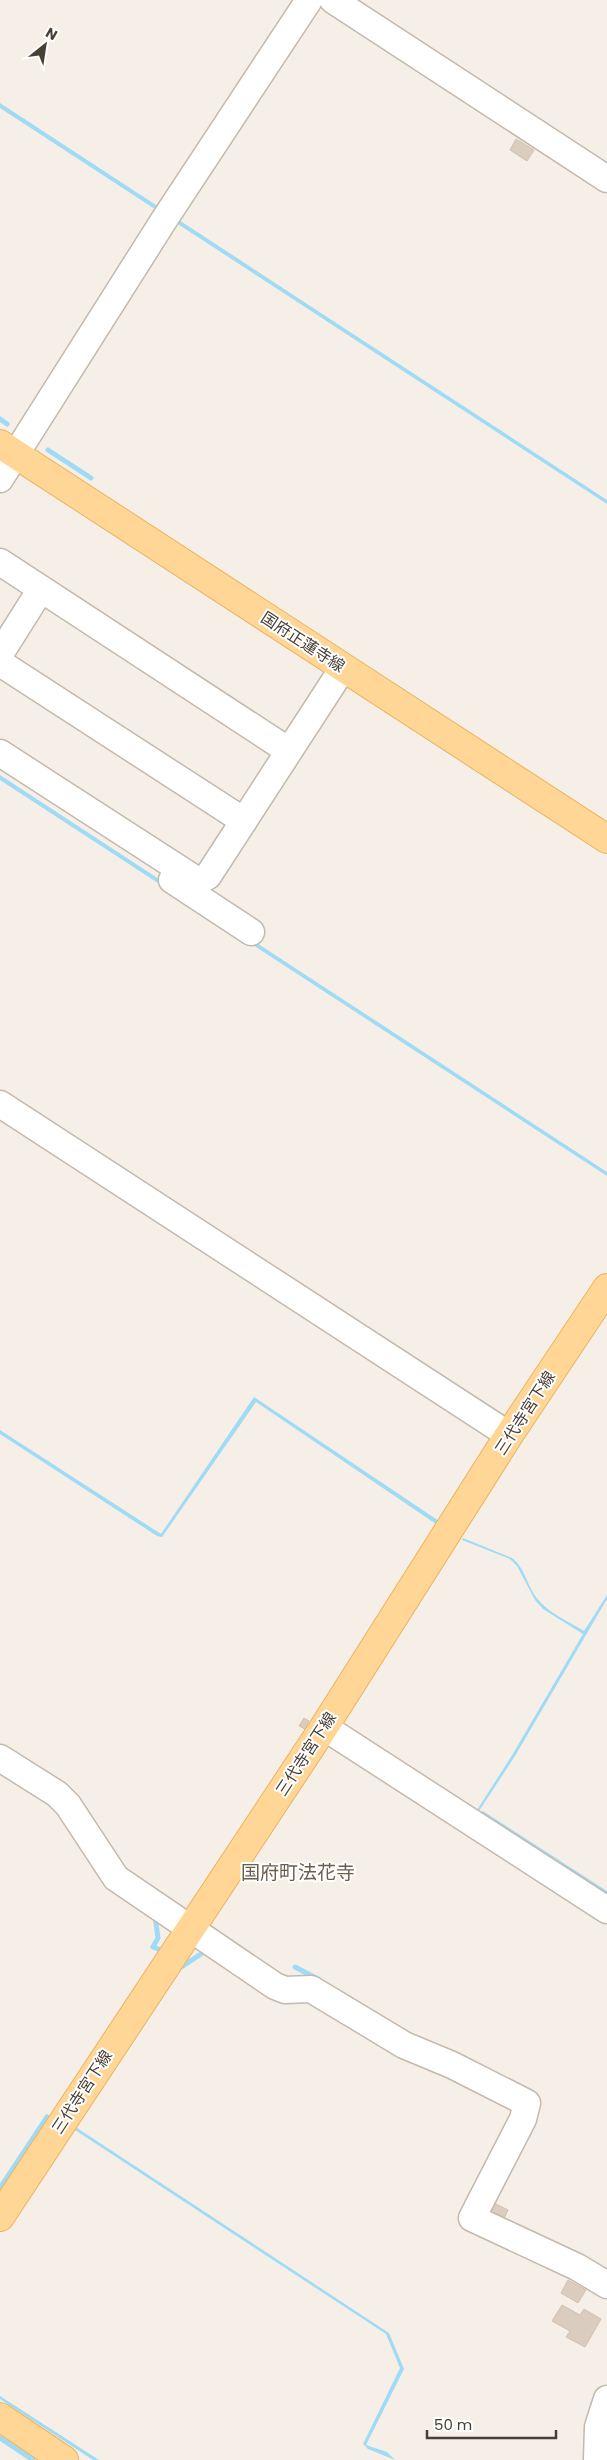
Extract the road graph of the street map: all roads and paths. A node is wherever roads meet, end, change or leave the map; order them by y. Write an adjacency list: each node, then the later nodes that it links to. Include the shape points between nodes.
1 (309, 0): 4 (street)
2 (333, 0): 3 (street)
3 (607, 179)
4 (8, 449): 5 (street); 10 (main road, 国府正蓮寺線)
5 (0, 479)
6 (0, 562): 7 (street)
7 (41, 588): 8 (street); 11 (street)
8 (0, 654)
9 (0, 663): 14 (street)
10 (343, 668): 11 (street); 15 (main road, 国府正蓮寺線)
11 (289, 751): 14 (street)
12 (0, 753): 14 (street, via 198,881 208,876)
13 (0, 767): 16 (street)
14 (244, 821)
15 (607, 839)
16 (251, 932)
17 (0, 1104): 19 (street)
18 (607, 1288): 19 (main road, 三代寺宮下線)
19 (509, 1436): 20 (main road, 三代寺宮下線)
20 (324, 1727): 22 (street); 23 (main road, 三代寺宮下線)
21 (0, 1758): 23 (street, via 57,1794 68,1805 116,1878)
22 (607, 1910)
23 (189, 1929): 24 (main road, 三代寺宮下線); 25 (street, via 275,1986 285,1990 311,1989 404,2045 452,2065 527,2104 523,2119 472,2218)
24 (0, 2216)
25 (607, 2285)
26 (607, 2399): 29 (street, via 598,2427)
27 (0, 2417): 28 (main road)
28 (64, 2460)
29 (597, 2460)

